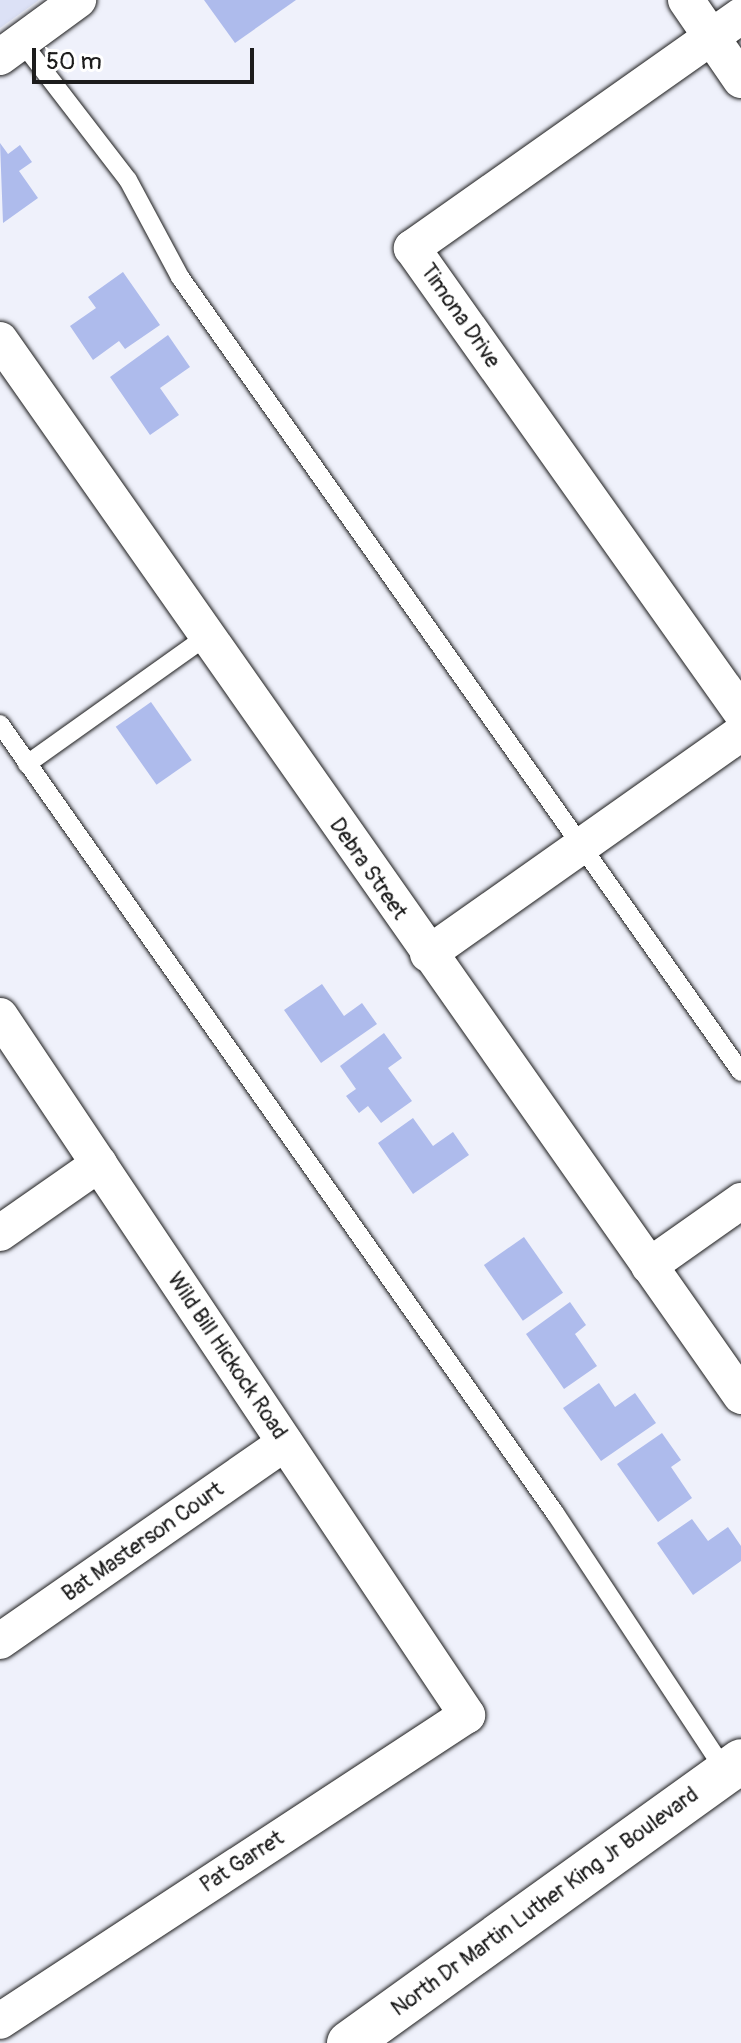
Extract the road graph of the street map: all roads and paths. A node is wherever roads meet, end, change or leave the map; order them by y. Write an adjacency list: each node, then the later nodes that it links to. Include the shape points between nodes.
1 (78, 0): 5 (street)
2 (686, 0): 4 (street)
3 (741, 16): 4 (street, Timona Drive)
4 (709, 38): 6 (street); 9 (street, Timona Drive, via 412,248)
5 (11, 49): 13 (lane, via 128,180 180,277)
6 (741, 80)
7 (0, 340): 8 (street, Debra Street)
8 (206, 637): 12 (lane); 14 (street, Debra Street)
9 (741, 712)
10 (0, 724): 12 (lane)
11 (741, 733): 13 (street)
12 (27, 764): 25 (lane)
13 (582, 846): 14 (street); 16 (lane)
14 (428, 954): 20 (street, Debra Street)
15 (0, 1016): 17 (street, Wild Bill Hickock Road)
16 (741, 1072)
17 (99, 1164): 19 (street); 22 (street, Wild Bill Hickock Road)
18 (741, 1201): 20 (street)
19 (0, 1233)
20 (649, 1266): 21 (street, Debra Street)
21 (741, 1396)
22 (285, 1443): 23 (street, Bat Masterson Court); 24 (street, Wild Bill Hickock Road)
23 (0, 1641)
24 (455, 1697): 26 (street, Pat Garret, via 467,1715)
25 (734, 1766): 27 (street, North Dr Martin Luther King Jr Boulevard)
26 (0, 2021)
27 (349, 2043)

